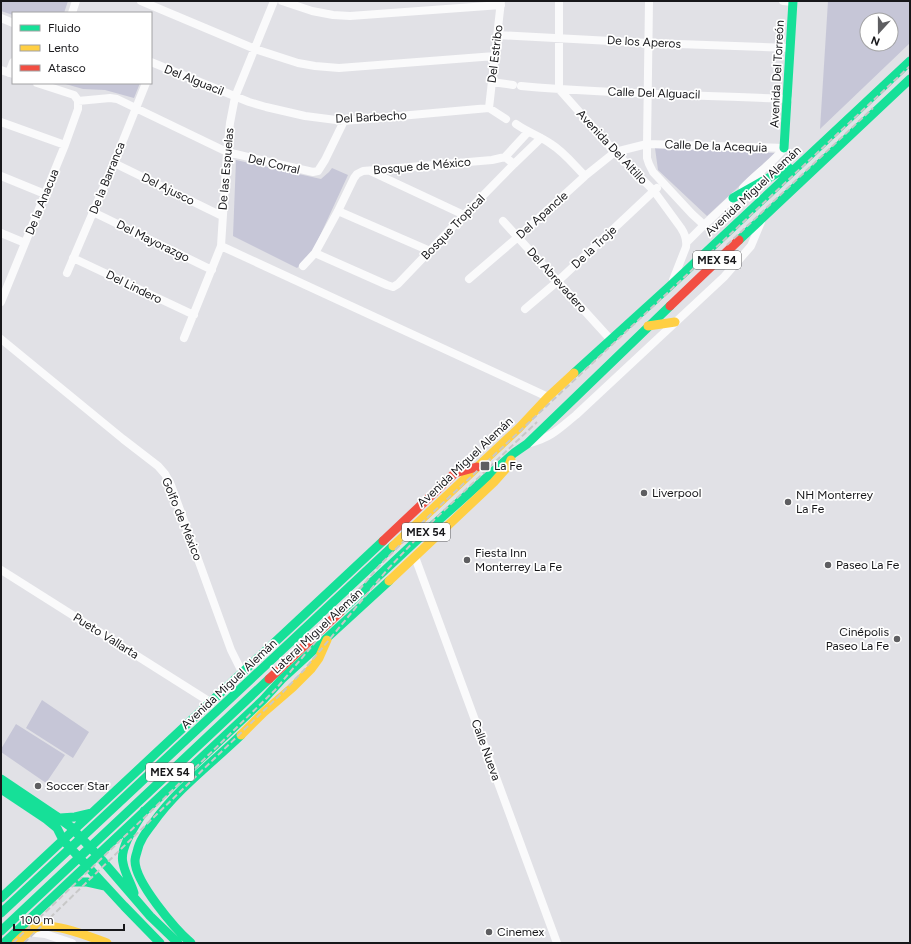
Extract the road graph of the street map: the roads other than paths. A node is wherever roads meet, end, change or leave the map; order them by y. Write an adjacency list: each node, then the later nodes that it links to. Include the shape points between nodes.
1 (76, 1): 10 (street)
2 (141, 1): 16 (street)
3 (274, 1): 16 (street, De las Espuelas)
4 (282, 1): 9 (street, via 312,12 350,16)
5 (559, 1): 14 (street)
6 (648, 1): 15 (street)
7 (783, 1): 8 (street)
8 (793, 1): 17 (main road, Avenida Del Torreón)
9 (501, 3): 13 (street, Del Estribo)
10 (72, 12)
11 (1, 18): 12 (street)
12 (12, 23)
13 (498, 35): 14 (street, De los Aperos); 18 (street, Del Estribo)
14 (559, 38): 15 (street, De los Aperos); 25 (street)
15 (649, 43): 17 (street, De los Aperos); 26 (street)
16 (255, 48): 18 (street, via 298,63 339,68); 27 (street, De las Espuelas)
17 (790, 48): 28 (main road, Avenida Del Torreón)
18 (495, 56): 22 (street, Del Estribo)
19 (910, 61): 43 (main road, Avenida Miguel Alemán / MEX 54)
20 (152, 65): 27 (street, Del Alguacil)
21 (910, 79): 58 (main road, Avenida Miguel Alemán / MEX 54)
22 (492, 82): 25 (street, Calle Del Alguacil); 30 (street, Del Estribo)
23 (40, 84): 29 (street, via 74,95)
24 (146, 84): 31 (street, De la Barranca)
25 (559, 89): 26 (street, Calle Del Alguacil); 42 (street, Avenida Del Altillo)
26 (648, 94): 28 (street, Calle Del Alguacil); 38 (street)
27 (235, 97): 33 (street, Del Barbecho, via 305,116); 41 (street, De las Espuelas)
28 (788, 99): 40 (main road, Avenida Del Torreón)
29 (78, 101): 31 (street, Del Corral, via 110,98); 39 (street, De la Anacua, via 78,109)
30 (489, 108): 32 (street); 33 (street, Del Barbecho)
31 (135, 109): 41 (street, Del Corral); 45 (street, De la Barranca)
32 (506, 119)
33 (344, 121): 41 (street, Del Corral, via 318,171 306,171)
34 (1, 122): 39 (street)
35 (516, 124): 36 (street)
36 (528, 132): 37 (street); 44 (street)
37 (541, 138): 46 (street, Bosque Tropical); 49 (street, via 561,151)
38 (647, 144): 40 (street, Calle De la Acequia); 42 (street, Calle De la Acequia); 50 (street, via 648,164)
39 (65, 145): 52 (street, De la Anacua)
40 (784, 148): 53 (street)
41 (227, 152): 57 (street, De las Espuelas)
42 (615, 152): 49 (street, Del Apancle); 51 (street, Avenida Del Altillo)
43 (808, 156): 53 (main road); 74 (main road, Avenida Miguel Alemán / MEX 54)
44 (505, 157): 46 (street); 47 (street, Bosque de México)
45 (114, 163): 55 (street, De la Barranca); 57 (street, Del Ajusco)
46 (514, 164): 56 (street, Bosque Tropical)
47 (370, 170): 54 (street, Bosque de México, via 357,174); 56 (street)
48 (1, 176): 52 (street)
49 (585, 176): 62 (street, Del Apancle)
50 (663, 183): 51 (street, De la Troje); 60 (street)
51 (654, 191): 63 (street, Avenida Del Altillo, via 684,232); 73 (street, De la Troje)
52 (45, 194): 64 (street, De la Anacua)
53 (733, 198): 60 (street)
54 (338, 211): 66 (street); 67 (street, Bosque de México)
55 (93, 212): 68 (street, De la Barranca); 70 (street, Del Mayorazgo)
56 (464, 215): 66 (street, Bosque Tropical)
57 (222, 216): 65 (street, De las Espuelas)
58 (763, 216): 78 (street, via 752,246 724,277); 79 (main road, Avenida Miguel Alemán / MEX 54)
59 (504, 221): 62 (street, Del Abrevadero)
60 (704, 225): 63 (street)
61 (1, 233): 64 (street)
62 (518, 237): 72 (street, Del Apancle); 73 (street, Del Abrevadero)
63 (687, 242): 74 (street)
64 (25, 243): 75 (street, De la Anacua)
65 (221, 246): 70 (street, De las Espuelas); 83 (street)
66 (430, 251): 67 (street, Bosque Tropical, via 393,287)
67 (315, 253): 69 (street, Bosque de México)
68 (73, 258): 71 (street, De la Barranca); 77 (street, Del Lindero)
69 (303, 266)
70 (212, 270): 77 (street, De las Espuelas)
71 (67, 273)
72 (469, 279)
73 (558, 281): 76 (street, De la Troje); 82 (street, Del Abrevadero)
74 (671, 285): 82 (main road, Avenida Miguel Alemán / MEX 54)
75 (1, 302)
76 (524, 308)
77 (194, 316): 80 (street, De las Espuelas)
78 (675, 322): 79 (main road); 84 (street, via 553,434 541,441)
79 (648, 326): 84 (main road, Avenida Miguel Alemán / MEX 54)
80 (184, 338)
81 (1, 339): 89 (street, Golfo de México, via 165,474 231,650)
82 (611, 340): 83 (main road, Avenida Miguel Alemán / MEX 54)
83 (548, 397): 86 (main road, Avenida Miguel Alemán / MEX 54)
84 (527, 444): 85 (main road, Avenida Miguel Alemán / MEX 54)
85 (514, 454): 87 (main road, Lateral Miguel Alemán, via 509,465 494,482); 109 (main road, Avenida Miguel Alemán / MEX 54, via 430,528)
86 (477, 468): 89 (main road, via 455,473); 108 (main road, Avenida Miguel Alemán / MEX 54)
87 (415, 557): 91 (main road, Lateral Miguel Alemán, via 282,679); 120 (street, Calle Nueva)
88 (1, 570): 90 (street, Pueto Vallarta)
89 (242, 672): 90 (main road)
90 (210, 702): 94 (main road)
91 (203, 763): 95 (main road, Lateral Miguel Alemán); 119 (main road, via 150,824 137,850 135,862 141,879 156,902)
92 (1, 779): 97 (main road)
93 (1, 790): 100 (main road, via 46,819 57,828)
94 (105, 801): 96 (main road); 98 (main road, via 102,815 105,820 114,825)
95 (144, 811): 98 (main road, Lateral Miguel Alemán); 107 (main road, via 122,854 122,863)
96 (92, 813): 97 (main road); 99 (main road)
97 (60, 818): 99 (main road)
98 (132, 822): 101 (main road, Lateral Miguel Alemán)
99 (75, 830): 100 (main road); 101 (main road)
100 (63, 840): 102 (main road); 103 (main road)
101 (98, 855): 103 (main road, Lateral Miguel Alemán); 107 (main road)
102 (38, 865): 104 (main road, via 50,867); 106 (main road)
103 (87, 866): 104 (main road, Lateral Miguel Alemán); 105 (main road)
104 (65, 885): 105 (main road, via 85,881); 112 (main road, Lateral Miguel Alemán)
105 (106, 886): 116 (main road)
106 (1, 898)
107 (136, 900): 111 (main road)
108 (1, 913)
109 (1, 930)
110 (27, 932): 113 (main road); 114 (street, via 44,934); 115 (main road, via 39,926 52,926)
111 (170, 937): 117 (main road); 118 (main road)
112 (4, 943)
113 (16, 943)
114 (72, 943)
115 (107, 943)
116 (160, 943)
117 (178, 943)
118 (183, 943)
119 (191, 943)
120 (557, 943)

